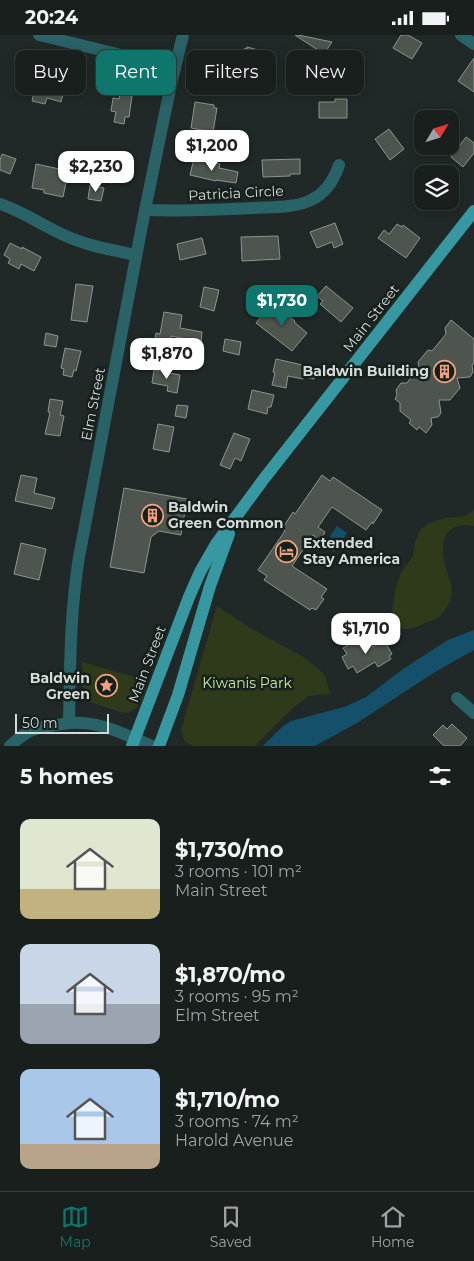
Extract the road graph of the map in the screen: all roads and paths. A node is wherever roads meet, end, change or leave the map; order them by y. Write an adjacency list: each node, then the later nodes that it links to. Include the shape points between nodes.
1 (39, 35): 5 (street)
2 (183, 35): 6 (street, Elm Street)
3 (461, 35): 4 (street)
4 (474, 44)
5 (101, 50)
6 (176, 64)
7 (169, 95): 10 (street, Elm Street)
8 (339, 165): 10 (street, Patricia Circle, via 326,190 311,201 228,209)
9 (0, 204): 12 (street, via 78,241)
10 (145, 210): 12 (street, Elm Street)
11 (474, 211): 13 (main road, Main Street)
12 (136, 255): 16 (street, Elm Street, via 76,574)
13 (238, 516): 17 (main road, Main Street, via 200,572); 20 (main road, Main Street, via 210,586 178,695)
14 (457, 698): 15 (street)
15 (474, 713)
16 (69, 723): 17 (street, via 92,724); 18 (street, via 28,731)
17 (133, 742): 19 (street)
18 (10, 746)
19 (152, 746)
20 (159, 746)

